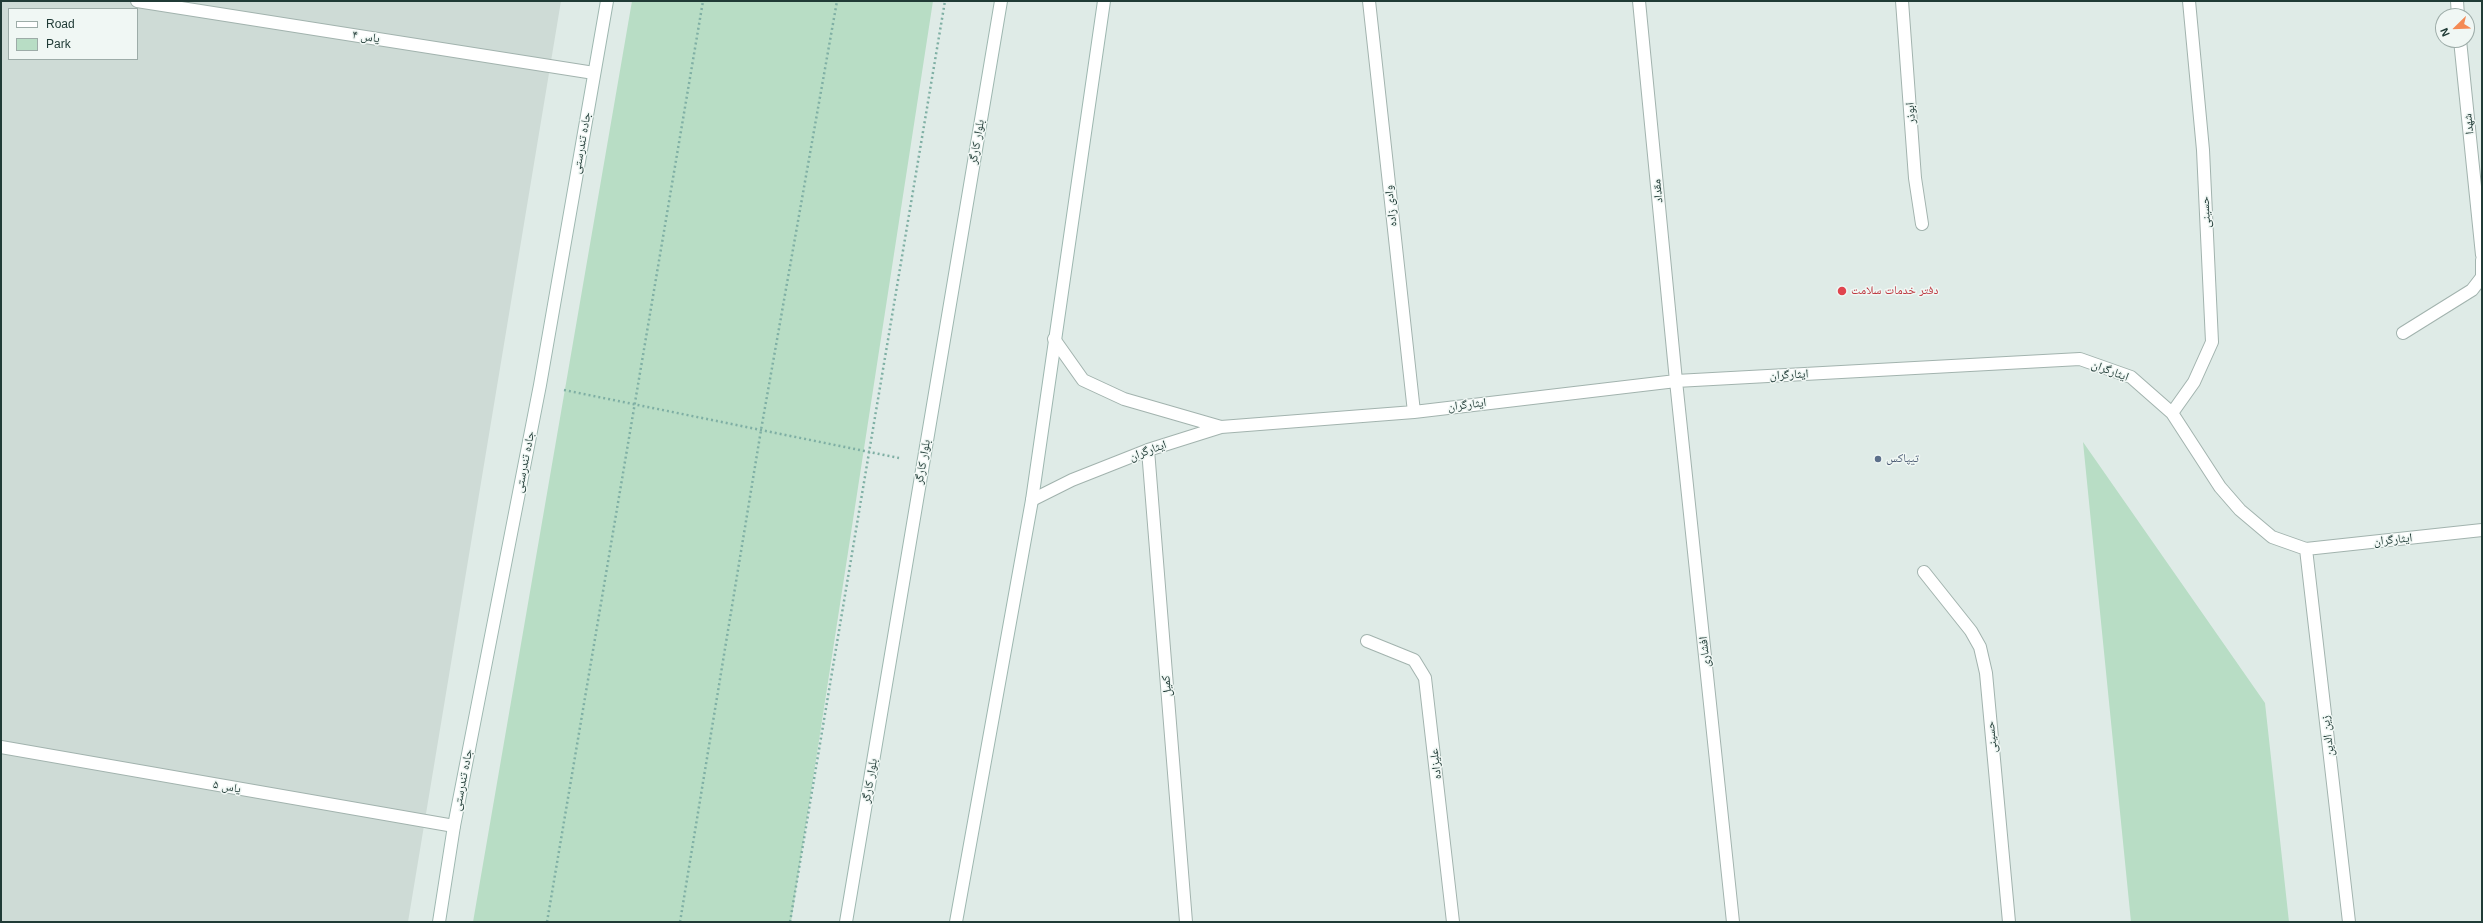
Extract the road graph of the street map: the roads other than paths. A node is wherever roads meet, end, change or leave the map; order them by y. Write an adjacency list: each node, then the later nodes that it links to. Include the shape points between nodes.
1 (137, 1): 10 (street, یاس ۴)
2 (607, 1): 10 (street, جاده تندرستی)
3 (1001, 1): 29 (street, بلوار کارگر)
4 (1104, 1): 15 (street)
5 (1369, 1): 17 (street, وادی زاده)
6 (1639, 1): 16 (street, مقداد)
7 (1902, 1): 11 (street, ابوذر)
8 (2189, 1): 18 (street, حسینی, via 2203,150 2212,342 2194,382)
9 (2461, 48): 12 (street, شهدا)
10 (594, 73): 27 (street, جاده تندرستی, via 540,385)
11 (1922, 224)
12 (2482, 256)
13 (2482, 260): 14 (street, via 2482,277 2472,290)
14 (2403, 333)
15 (1054, 339): 19 (street, via 1083,380 1124,399); 21 (street)
16 (1676, 381): 17 (street, ایثارگران); 18 (street, ایثارگران, via 2080,359 2131,377); 33 (street, افشاری)
17 (1414, 412): 19 (street, ایثارگران)
18 (2172, 413): 23 (street, ایثارگران, via 2198,454 2240,510 2272,537)
19 (1221, 427): 20 (street, ایثارگران)
20 (1148, 450): 21 (street, ایثارگران, via 1072,480); 31 (street, کمیل)
21 (1032, 500): 30 (street)
22 (2482, 530): 23 (street, ایثارگران)
23 (2306, 549): 35 (street, زین الدین)
24 (1924, 572): 34 (street, حسینی, via 1971,631 1980,647 1986,673)
25 (1367, 641): 32 (street, علیزاده, via 1414,660 1425,678)
26 (1, 747): 27 (street, یاس ۵)
27 (454, 826): 28 (street, جاده تندرستی)
28 (439, 922)
29 (846, 922)
30 (956, 922)
31 (1186, 922)
32 (1453, 922)
33 (1733, 922)
34 (2009, 922)
35 (2349, 922)

